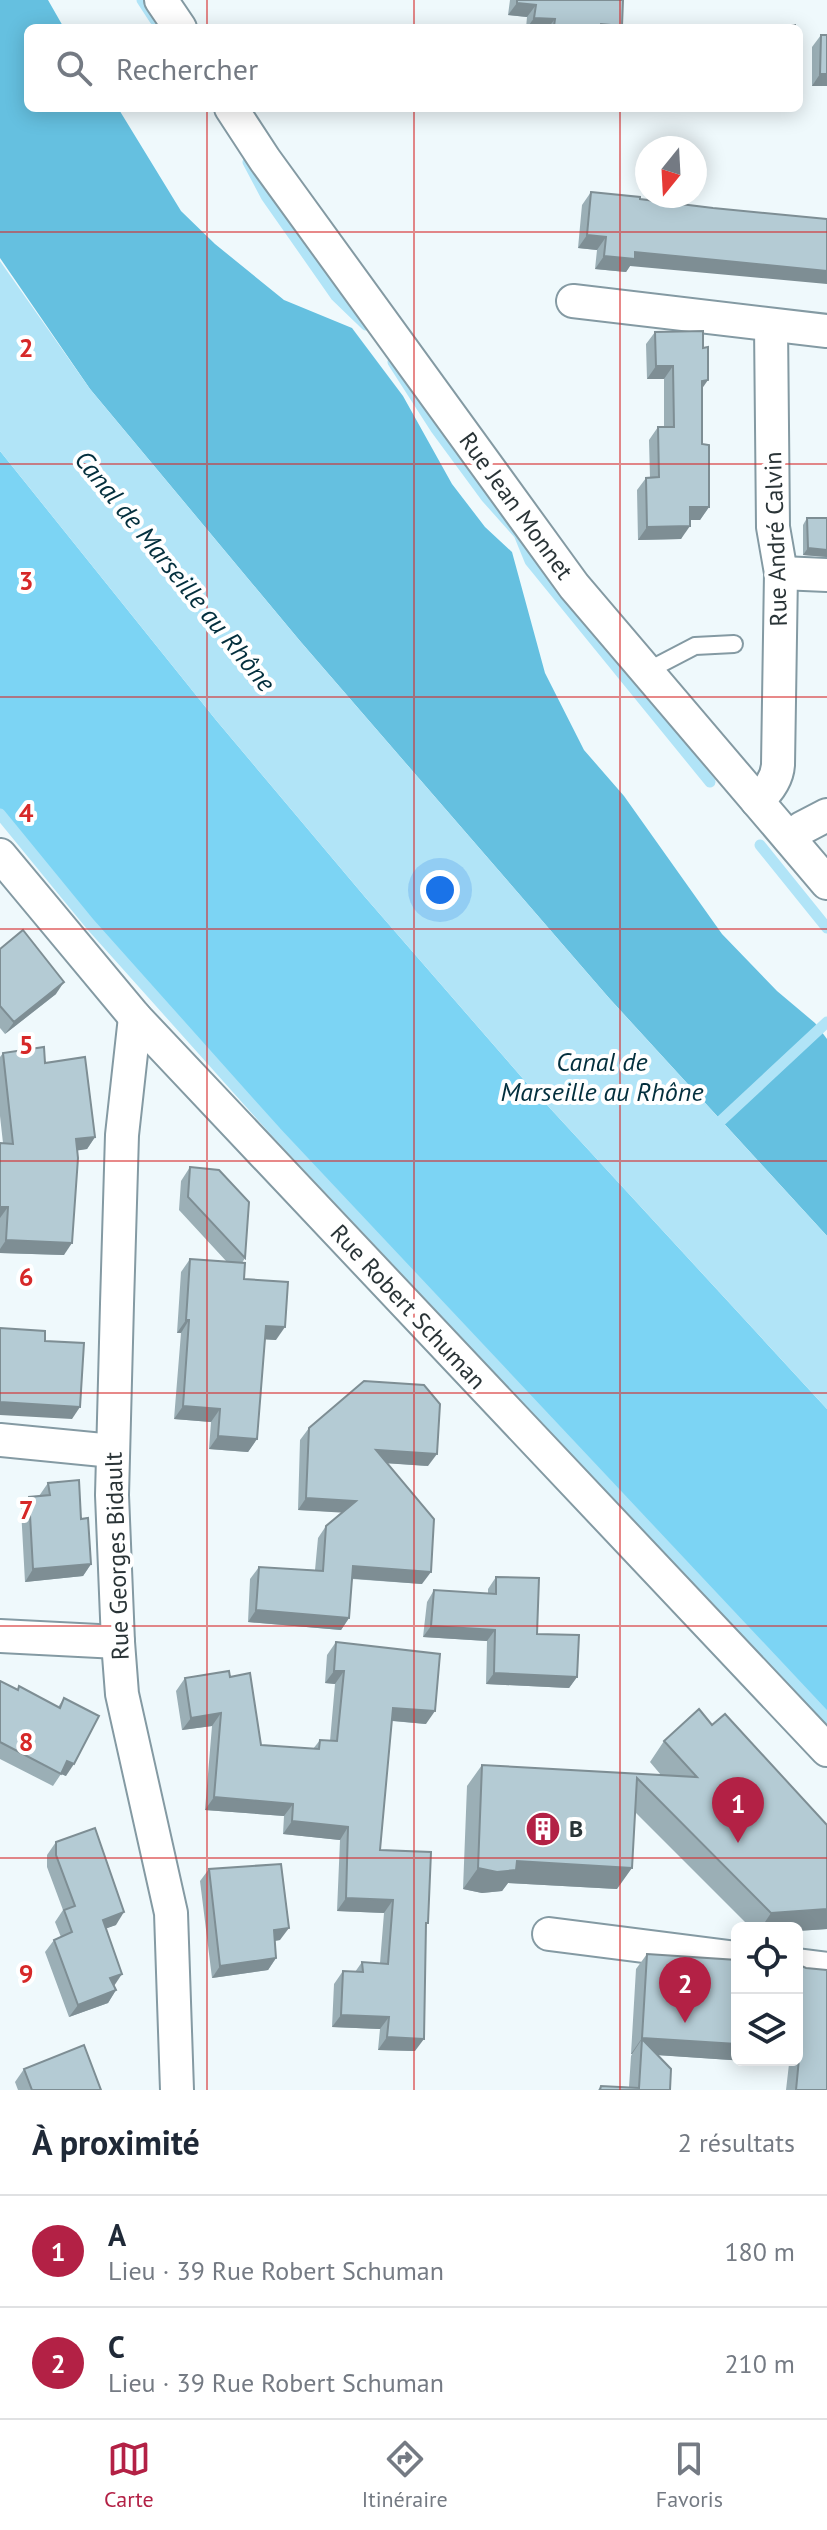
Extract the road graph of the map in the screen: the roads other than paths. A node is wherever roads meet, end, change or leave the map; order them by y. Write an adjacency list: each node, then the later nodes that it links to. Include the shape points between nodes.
1 (161, 0): 2 (street)
2 (177, 24)
3 (234, 112): 10 (street, Rue Jean Monnet, via 574,586)
4 (573, 301): 5 (street)
5 (771, 325): 6 (street); 7 (street, Rue André Calvin, via 773,527)
6 (827, 331)
7 (781, 573): 8 (street); 11 (street, Rue André Calvin, via 777,775)
8 (827, 575)
9 (734, 644): 10 (lane, via 695,646)
10 (647, 671): 11 (street, Rue Jean Monnet)
11 (757, 801): 13 (street, Rue Jean Monnet)
12 (827, 815): 13 (street)
13 (789, 838): 15 (street, Rue Jean Monnet)
14 (0, 855): 16 (street, Rue Robert Schuman)
15 (827, 883)
16 (135, 1017): 18 (street, Rue Georges Bidault, via 122,1135); 21 (street, Rue Robert Schuman)
17 (0, 1440): 18 (street)
18 (113, 1451): 20 (street, Rue Georges Bidault)
19 (0, 1636): 20 (street)
20 (118, 1642): 26 (street, Rue Georges Bidault, via 122,1694 171,1913)
21 (827, 1750)
22 (549, 1934): 23 (street)
23 (731, 1957)
24 (803, 1966): 25 (street)
25 (827, 1969)
26 (177, 2090)

